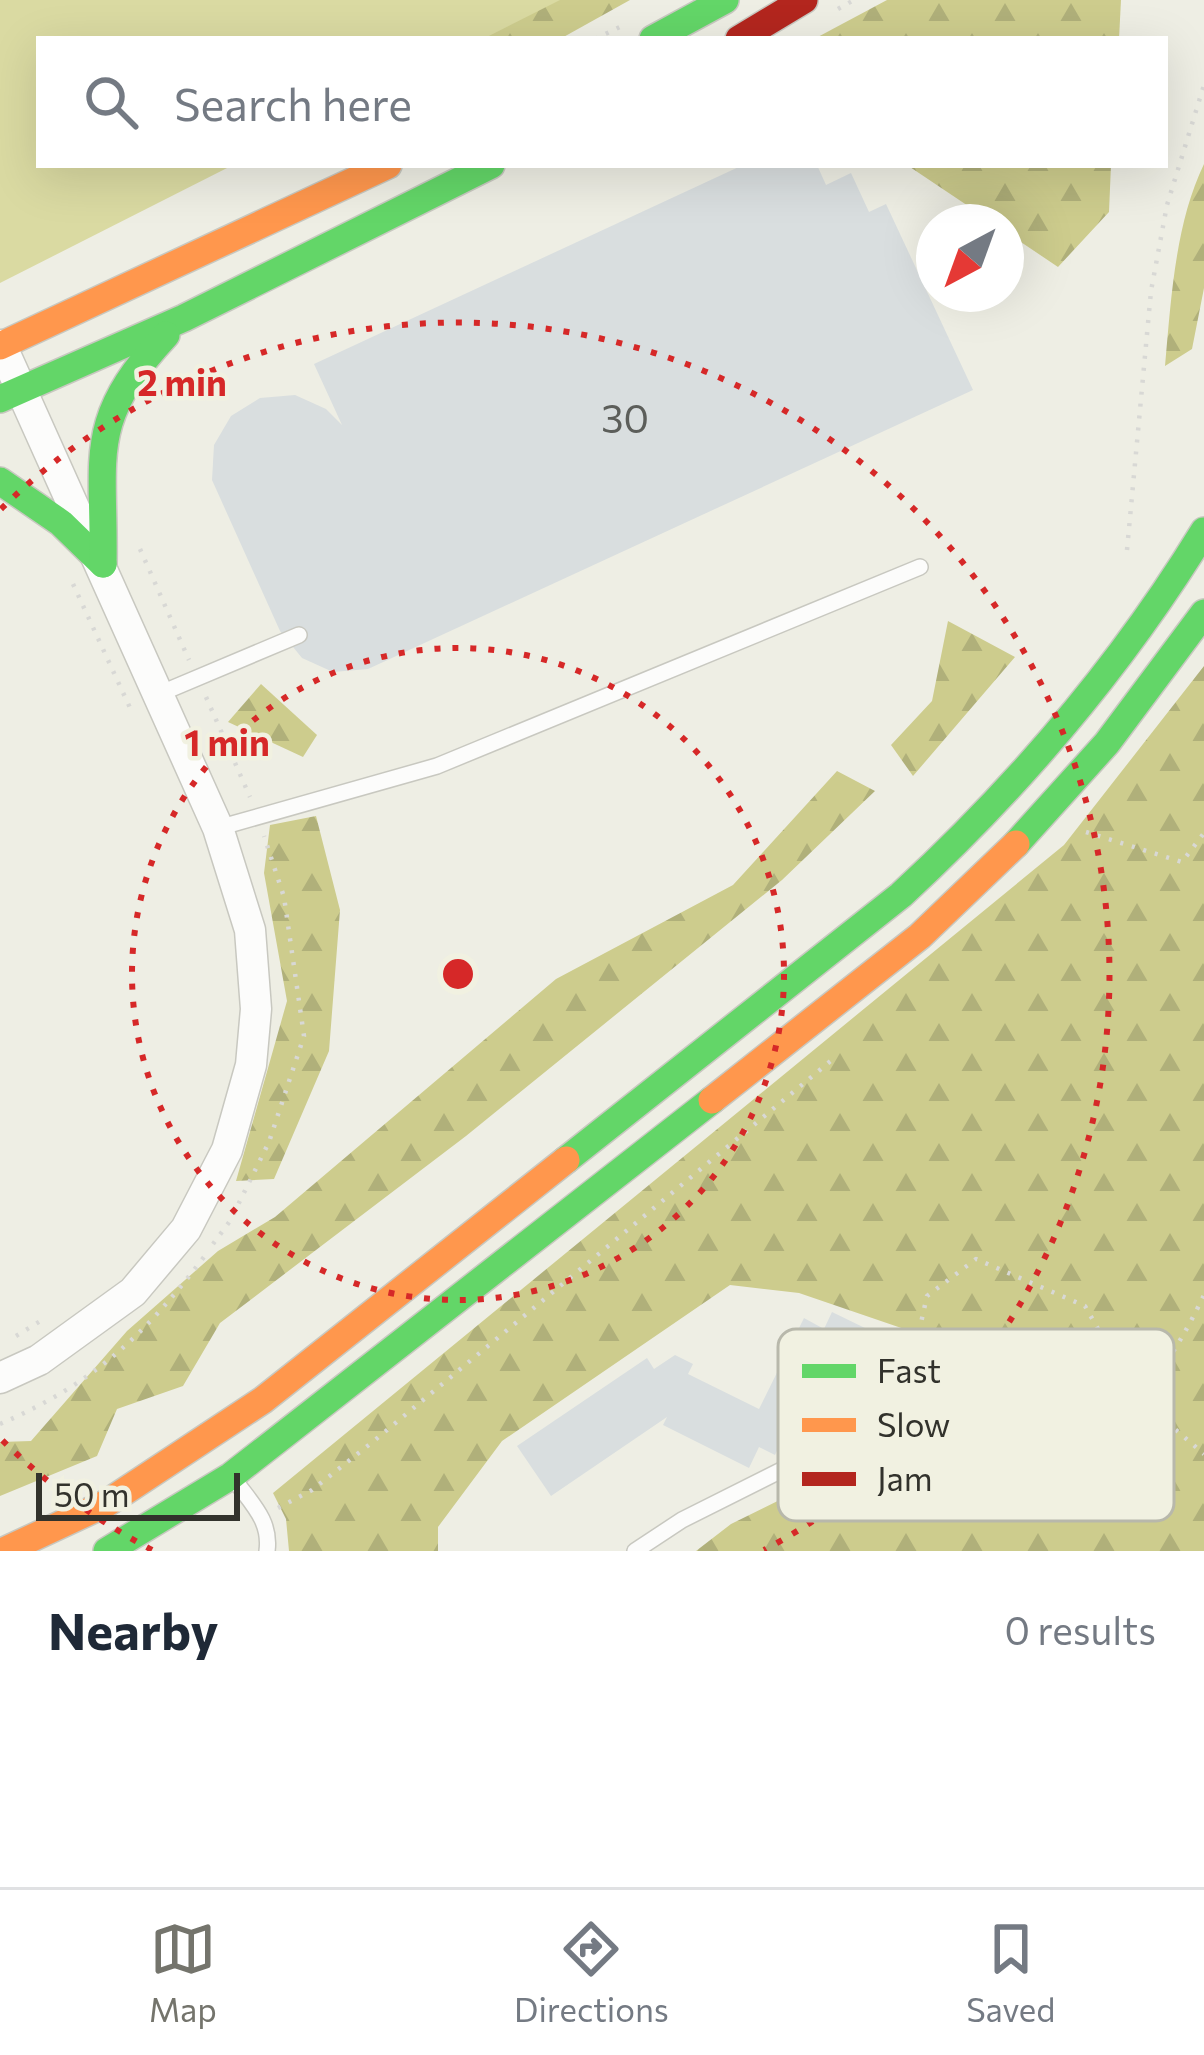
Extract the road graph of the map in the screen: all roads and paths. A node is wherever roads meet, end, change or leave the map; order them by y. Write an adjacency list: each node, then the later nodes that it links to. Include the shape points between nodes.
1 (725, 0): 3 (main road)
2 (804, 0): 4 (main road)
3 (659, 36)
4 (744, 36)
5 (1204, 86): 14 (path, via 1166,205 1151,291)
6 (382, 168): 9 (main road)
7 (485, 168): 8 (main road)
8 (184, 318): 10 (main road); 15 (main road, via 132,369 109,411)
9 (0, 345): 10 (street)
10 (10, 395): 15 (street)
11 (0, 481): 15 (main road)
12 (1204, 531): 37 (main road, via 1089,700 954,848)
13 (137, 535): 20 (path)
14 (1127, 550)
15 (103, 564): 21 (street)
16 (920, 567): 23 (lane, via 437,766)
17 (73, 584): 22 (path)
18 (1204, 613): 40 (main road, via 1120,730 975,887 838,1004)
19 (298, 635): 20 (lane)
20 (197, 679): 21 (lane); 23 (path)
21 (159, 694): 24 (street)
22 (139, 728)
23 (258, 817): 24 (lane); 35 (path, via 284,897 304,1036 269,1142 230,1221 167,1306 116,1358)
24 (218, 828): 34 (street, via 250,930 256,1009 251,1065 227,1150 186,1229 133,1292 39,1360)
25 (1086, 832): 26 (path, via 1182,862)
26 (1204, 833)
27 (844, 1051): 41 (path, via 375,1440 312,1490)
28 (1204, 1295): 33 (path)
29 (52, 1312): 32 (path)
30 (919, 1329): 31 (path, via 927,1296 976,1259 1085,1306)
31 (1098, 1329)
32 (0, 1344)
33 (1174, 1349)
34 (0, 1378)
35 (0, 1424)
36 (1174, 1428): 38 (path)
37 (204, 1443): 40 (lane); 42 (main road, via 107,1503)
38 (1204, 1454)
39 (778, 1472): 45 (lane)
40 (231, 1476): 41 (lane); 43 (main road)
41 (262, 1516): 44 (lane)
42 (4, 1551)
43 (107, 1551)
44 (267, 1551)
45 (635, 1551)

